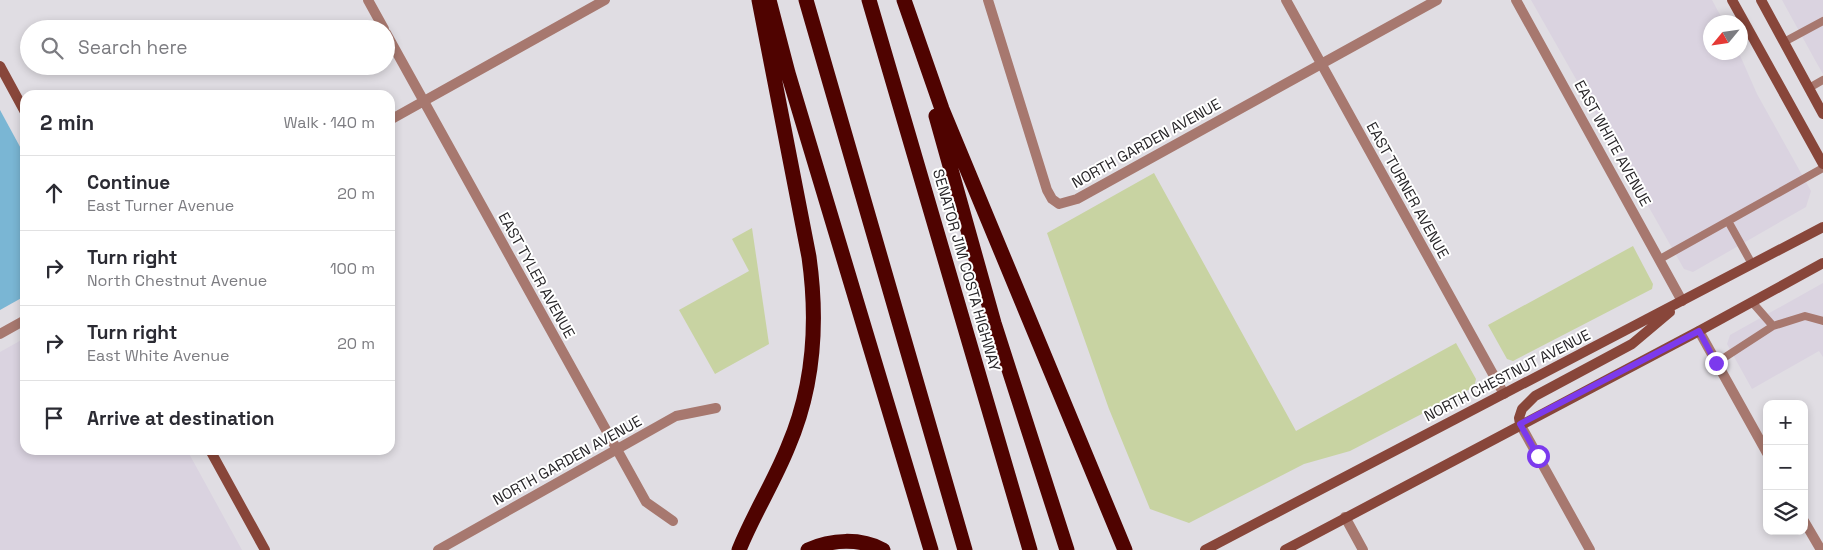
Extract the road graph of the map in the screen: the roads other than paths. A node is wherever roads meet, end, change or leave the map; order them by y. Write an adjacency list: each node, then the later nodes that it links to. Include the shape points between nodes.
1 (368, 0): 15 (street)
2 (605, 0): 23 (street)
3 (759, 0): 53 (highway, via 809,257 814,322 809,372 795,430)
4 (769, 0): 56 (highway, via 788,73)
5 (806, 0): 57 (highway)
6 (868, 0): 58 (highway, SENATOR JIM COSTA HIGHWAY)
7 (904, 0): 14 (highway)
8 (988, 0): 19 (street, NORTH GARDEN AVENUE, via 1047,190 1059,204 1077,199)
9 (1286, 0): 19 (street, EAST TURNER AVENUE)
10 (1438, 0): 19 (street, NORTH GARDEN AVENUE)
11 (1516, 0): 31 (street, EAST WHITE AVENUE)
12 (1732, 0): 27 (main road)
13 (1760, 0): 17 (main road)
14 (909, 15): 59 (highway, via 994,324); 60 (highway, via 942,109)
15 (379, 20)
16 (1823, 21): 17 (lane)
17 (1784, 42): 22 (main road)
18 (395, 49): 23 (street, EAST TYLER AVENUE)
19 (1321, 64): 42 (street, EAST TURNER AVENUE)
20 (0, 66): 24 (main road)
21 (1823, 80): 22 (lane)
22 (1808, 88): 25 (main road)
23 (424, 101): 26 (street); 46 (street, EAST TYLER AVENUE)
24 (20, 103)
25 (1823, 114)
26 (395, 117)
27 (1823, 164)
28 (1823, 168): 29 (lane)
29 (1728, 221): 31 (lane); 33 (lane)
30 (1823, 227): 33 (main road, NORTH CHESTNUT AVENUE)
31 (1660, 259): 34 (street, EAST WHITE AVENUE)
32 (1823, 263): 35 (main road)
33 (1752, 264): 34 (main road, NORTH CHESTNUT AVENUE)
34 (1682, 301): 42 (main road, NORTH CHESTNUT AVENUE); 44 (main road, via 1632,344 1535,396 1522,409)
35 (1752, 302): 38 (lane); 39 (main road)
36 (1823, 321): 38 (lane, via 1805,316)
37 (20, 323): 40 (street)
38 (1773, 326): 41 (lane)
39 (1699, 331): 41 (street); 44 (main road)
40 (0, 334)
41 (1716, 363): 45 (street)
42 (1504, 394): 61 (main road, NORTH CHESTNUT AVENUE)
43 (716, 408): 46 (street, NORTH GARDEN AVENUE, via 676,416)
44 (1520, 424): 48 (main road); 64 (street)
45 (1763, 446)
46 (616, 449): 49 (street, EAST TYLER AVENUE, via 646,502); 52 (street, NORTH GARDEN AVENUE)
47 (213, 455): 51 (main road)
48 (1345, 517): 62 (main road); 63 (street)
49 (673, 521)
50 (1808, 527): 65 (street)
51 (265, 550)
52 (438, 550)
53 (738, 550)
54 (808, 550): 55 (highway, via 850,541)
55 (883, 550)
56 (932, 550)
57 (965, 550)
58 (1030, 550)
59 (1067, 550)
60 (1125, 550)
61 (1205, 550)
62 (1285, 550)
63 (1363, 550)
64 (1590, 550)
65 (1821, 550)

